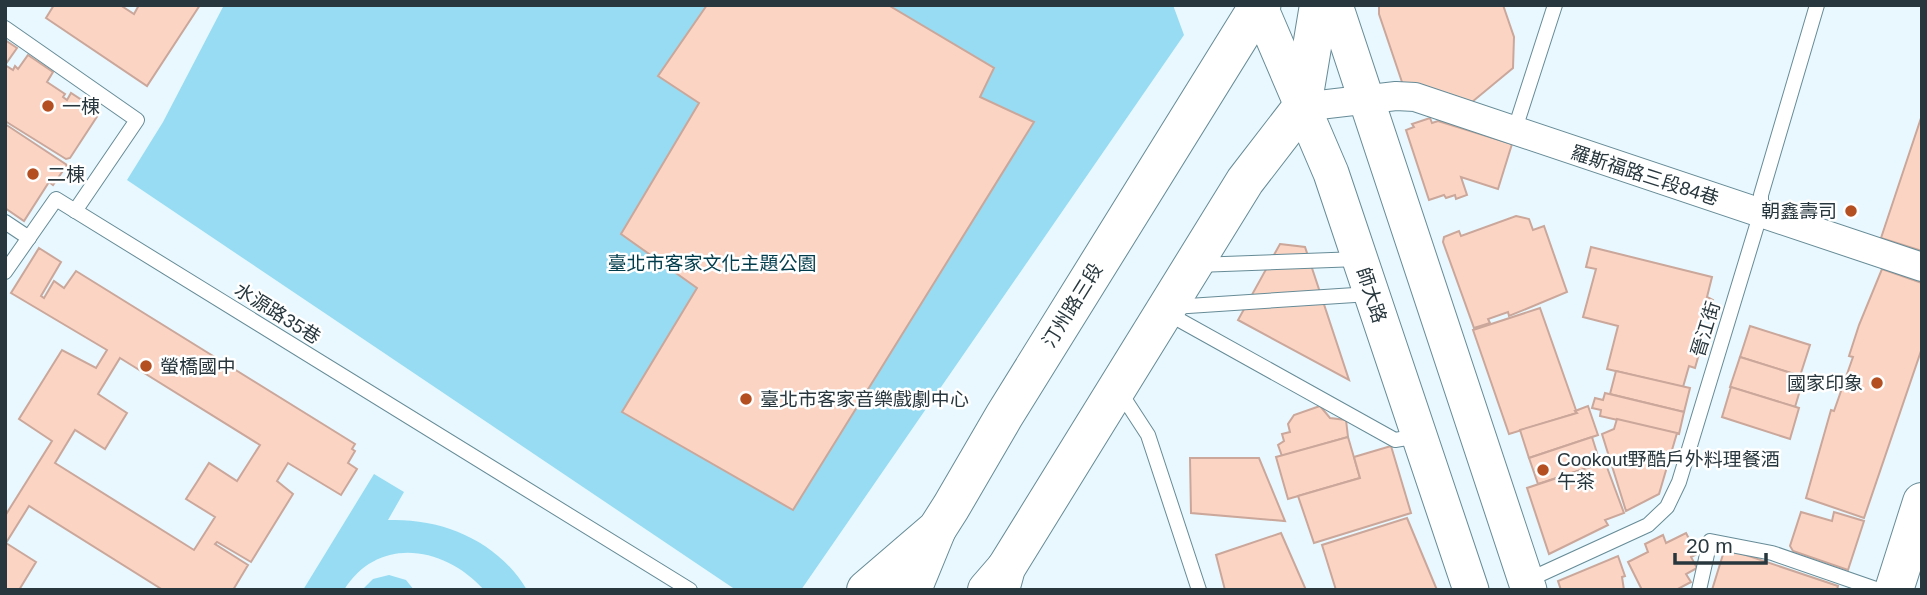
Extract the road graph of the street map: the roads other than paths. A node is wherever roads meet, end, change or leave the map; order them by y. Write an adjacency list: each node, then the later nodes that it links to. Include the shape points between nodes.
1 (1319, 5): 8 (main road)
2 (1335, 5): 7 (street)
3 (1555, 5): 9 (lane)
4 (1817, 5): 11 (lane, 晉江街, via 1761,195)
5 (1261, 6): 8 (street, 師大路); 23 (main road, 汀州路三段, via 1176,136)
6 (5, 28): 10 (lane, via 137,120)
7 (1366, 99): 8 (street); 9 (street, 羅斯福路三段84巷, via 1415,97); 25 (street)
8 (1302, 107): 14 (street, 師大路, via 1331,173); 15 (main road, via 1245,181)
9 (1514, 132): 11 (street, 羅斯福路三段84巷)
10 (75, 211): 13 (lane, via 56,199); 26 (lane, 水源路35巷)
11 (1760, 212): 16 (street, 羅斯福路三段84巷); 25 (lane, 晉江街, via 1679,482 1667,507 1648,524)
12 (5, 222): 13 (lane)
13 (29, 238): 17 (lane)
14 (1360, 259): 15 (lane); 18 (street, 師大路)
15 (1193, 265): 19 (main road)
16 (1922, 267)
17 (5, 272)
18 (1371, 294): 19 (lane); 21 (street, 師大路)
19 (1166, 309): 20 (main road); 21 (lane, via 1395,440)
20 (1117, 388): 24 (main road); 29 (lane, via 1148,435)
21 (1419, 436): 30 (street, 師大路)
22 (1922, 502): 33 (main road)
23 (937, 529): 27 (main road, 汀州路三段); 28 (main road)
24 (998, 582)
25 (1527, 585)
26 (690, 590)
27 (866, 590)
28 (912, 590)
29 (1199, 590)
30 (1471, 590)
31 (1699, 590): 32 (lane, via 1710,541 1772,553)
32 (1880, 590)
33 (1894, 590)

